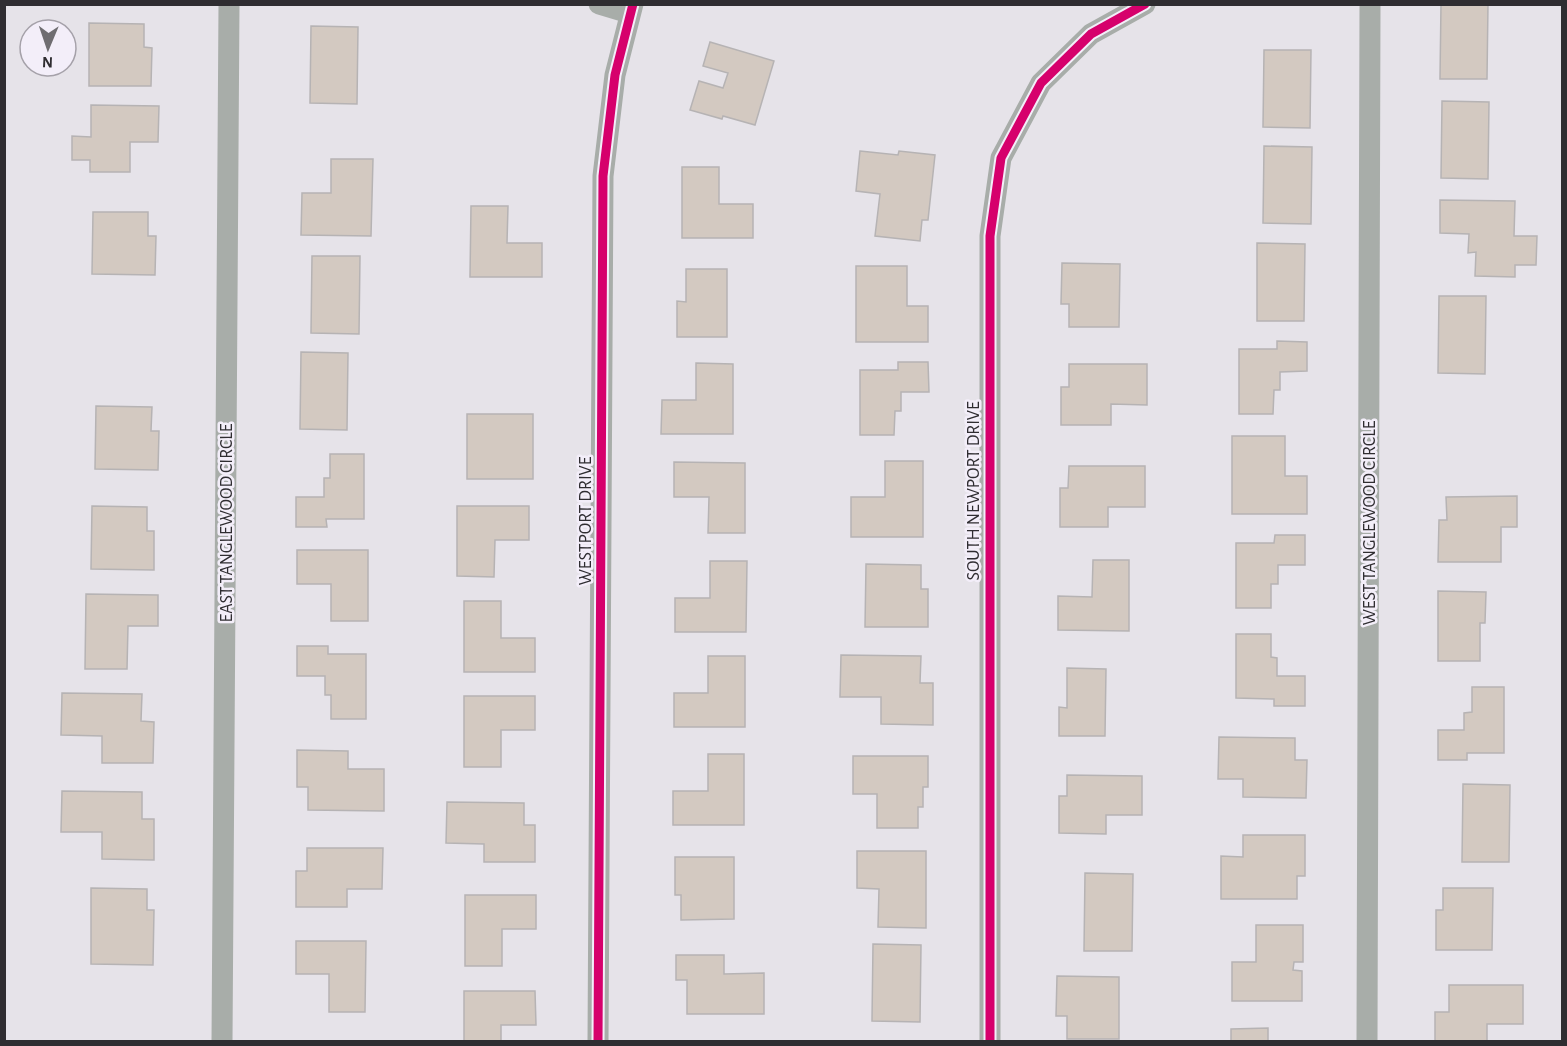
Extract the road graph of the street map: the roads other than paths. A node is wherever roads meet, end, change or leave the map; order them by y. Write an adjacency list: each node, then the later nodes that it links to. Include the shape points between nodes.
1 (229, 4): 6 (street, EAST TANGLEWOOD CIRCLE)
2 (599, 4): 5 (street)
3 (1145, 4): 8 (street, SOUTH NEWPORT DRIVE, via 1091,34 1041,83 1001,158 990,236)
4 (1370, 4): 9 (street, WEST TANGLEWOOD CIRCLE)
5 (631, 9): 7 (street, WESTPORT DRIVE, via 615,75 603,176)
6 (222, 1041)
7 (598, 1041)
8 (990, 1041)
9 (1367, 1041)

